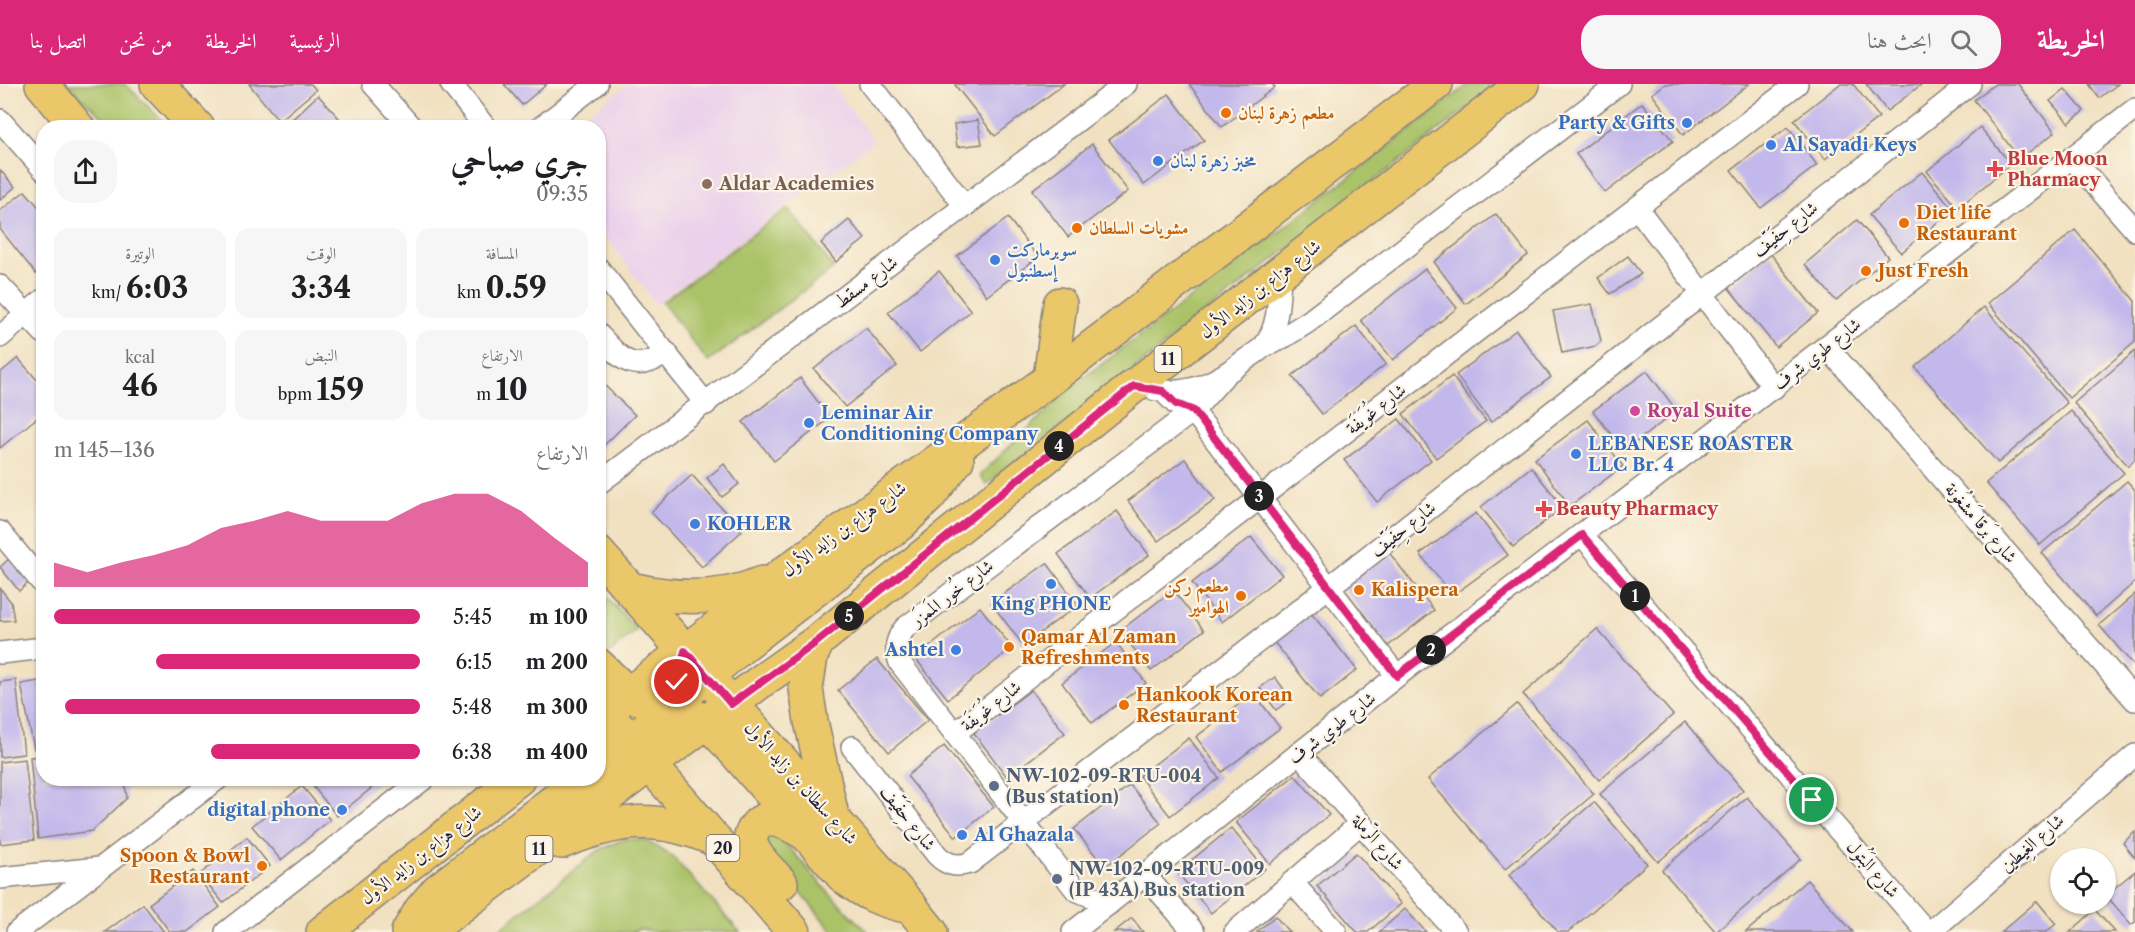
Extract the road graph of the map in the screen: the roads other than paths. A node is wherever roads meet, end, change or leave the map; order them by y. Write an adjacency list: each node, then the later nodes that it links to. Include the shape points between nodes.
1 (42, 84): 15 (main road)
2 (157, 84): 16 (main road)
3 (373, 84): 17 (street)
4 (451, 84): 18 (street)
5 (597, 84): 19 (street)
6 (870, 84): 22 (street)
7 (1126, 84): 22 (street, شارع مسقط)
8 (1523, 84): 25 (main road, شارع هزاع بن زايد الأول / 11)
9 (1618, 84): 35 (street, via 1308,322)
10 (1797, 84): 23 (street, شارع غُوَيفَة)
11 (1970, 84): 28 (street, شارع حِفَيّف)
12 (1420, 90): 39 (main road, شارع هزاع بن زايد الأول)
13 (2135, 109): 20 (street, شارع طوي شرف)
14 (0, 120): 21 (street)
15 (71, 120)
16 (191, 120)
17 (405, 120)
18 (480, 120)
19 (550, 120)
20 (2072, 158): 24 (street); 36 (street, شارع طوي شرف)
21 (36, 161)
22 (965, 206): 42 (street, شارع مسقط)
23 (1637, 208): 28 (street); 46 (street, شارع غُوَيفَة)
24 (2135, 230)
25 (1280, 273): 35 (street, via 1275,319); 40 (main road, شارع هزاع بن زايد الأول / 11)
26 (606, 278): 37 (street)
27 (0, 286): 31 (street)
28 (1703, 294): 41 (street); 52 (street, شارع حِفَيّف)
29 (1060, 304): 39 (main road)
30 (36, 306): 31 (street)
31 (26, 314): 32 (street); 33 (street)
32 (36, 325)
33 (0, 337)
34 (606, 342): 37 (street, via 620,357 635,364 651,363)
35 (1264, 346): 38 (street)
36 (1826, 346): 41 (street, شارع طوي شرف); 60 (street, شارع بَرقا مَشغُونة)
37 (667, 353): 42 (street)
38 (1224, 376): 40 (street, via 1194,389); 43 (street, شارع خُور المَمزَر)
39 (1050, 379): 44 (main road, شارع هزاع بن زايد الأول)
40 (1148, 388): 43 (street); 54 (main road, شارع هزاع بن زايد الأول / 11)
41 (1774, 388): 48 (street, شارع طوي شرف)
42 (706, 404): 45 (street, شارع مسقط)
43 (1194, 411): 46 (street); 64 (street, شارع خُور المَمزَر, via 899,635 896,653 900,663)
44 (965, 441): 50 (main road, شارع هزاع بن زايد الأول); 58 (main road, via 948,473 900,524)
45 (606, 481)
46 (1260, 498): 52 (street); 64 (street, شارع غُوَيفَة)
47 (0, 532): 51 (street)
48 (1582, 535): 59 (street, شارع طوي شرف); 102 (street, شارع البَتُول)
49 (606, 562): 53 (main road, شارع سلطان بن زايد الأول)
50 (783, 574): 53 (main road, via 723,594 671,596); 56 (main road, شارع هزاع بن زايد الأول)
51 (36, 575)
52 (1329, 587): 59 (street); 77 (street, شارع حِفَيّف)
53 (631, 589): 56 (main road, شارع سلطان بن زايد الأول)
54 (818, 641): 63 (main road, شارع هزاع بن زايد الأول / 11); 76 (main road, via 811,656 806,688)
55 (36, 649): 57 (street)
56 (685, 651): 58 (main road, شارع سلطان بن زايد الأول); 61 (main road, شارع هزاع بن زايد الأول); 62 (main road)
57 (0, 653)
58 (706, 676): 62 (main road); 63 (main road, شارع سلطان بن زايد الأول)
59 (1397, 676): 67 (street, شارع طوي شرف)
60 (2135, 700)
61 (608, 707): 62 (main road); 66 (main road, 20)
62 (669, 708): 63 (main road); 66 (main road, via 659,736)
63 (719, 713): 66 (main road, شارع هزاع بن زايد الأول / 11); 76 (main road, شارع سلطان بن زايد الأول); 79 (main road, via 729,744)
64 (955, 734): 77 (street, شارع خُور المَمزَر)
65 (852, 747): 77 (street, شارع حِفَيّف, via 937,855 952,865 970,863)
66 (640, 753): 69 (main road); 70 (main road, شارع هزاع بن زايد الأول / 11); 80 (main road, 20)
67 (1299, 753): 78 (street, شارع الرّملة); 83 (street, شارع طوي شرف)
68 (2135, 755): 102 (street, شارع الغِيطين)
69 (606, 764)
70 (606, 785)
71 (204, 786): 82 (street)
72 (415, 786): 91 (street)
73 (509, 786): 92 (main road, شارع هزاع بن زايد الأول)
74 (574, 786): 93 (main road, via 438,890)
75 (605, 786): 81 (main road, شارع هزاع بن زايد الأول / 11)
76 (832, 818): 88 (main road, شارع سلطان بن زايد الأول)
77 (1023, 823): 86 (street, شارع خُور المَمزَر)
78 (1361, 823): 85 (street); 101 (street, شارع الرّملة)
79 (803, 832): 88 (main road, via 857,887 874,897); 96 (main road, via 782,821 764,820 756,825 751,841 758,856 800,904)
80 (715, 839): 81 (main road, via 678,826 642,821 594,830); 95 (main road, 20)
81 (532, 854): 94 (main road, شارع هزاع بن زايد الأول / 11)
82 (100, 867): 84 (street); 90 (street)
83 (1146, 876): 87 (street, شارع طوي شرف); 98 (street)
84 (0, 878)
85 (1292, 882): 99 (street); 100 (street)
86 (1076, 890): 87 (street, شارع خُور المَمزَر); 89 (street, شارع خُور المَمزَر, via 1081,914)
87 (1108, 904): 89 (street, شارع طوي شرف)
88 (911, 907): 97 (main road, شارع سلطان بن زايد الأول)
89 (1077, 929)
90 (17, 932)
91 (226, 932)
92 (323, 932)
93 (408, 932)
94 (426, 932)
95 (795, 932)
96 (816, 932)
97 (931, 932)
98 (1194, 932)
99 (1235, 932)
100 (1336, 932)
101 (1456, 932)
102 (1929, 932)

